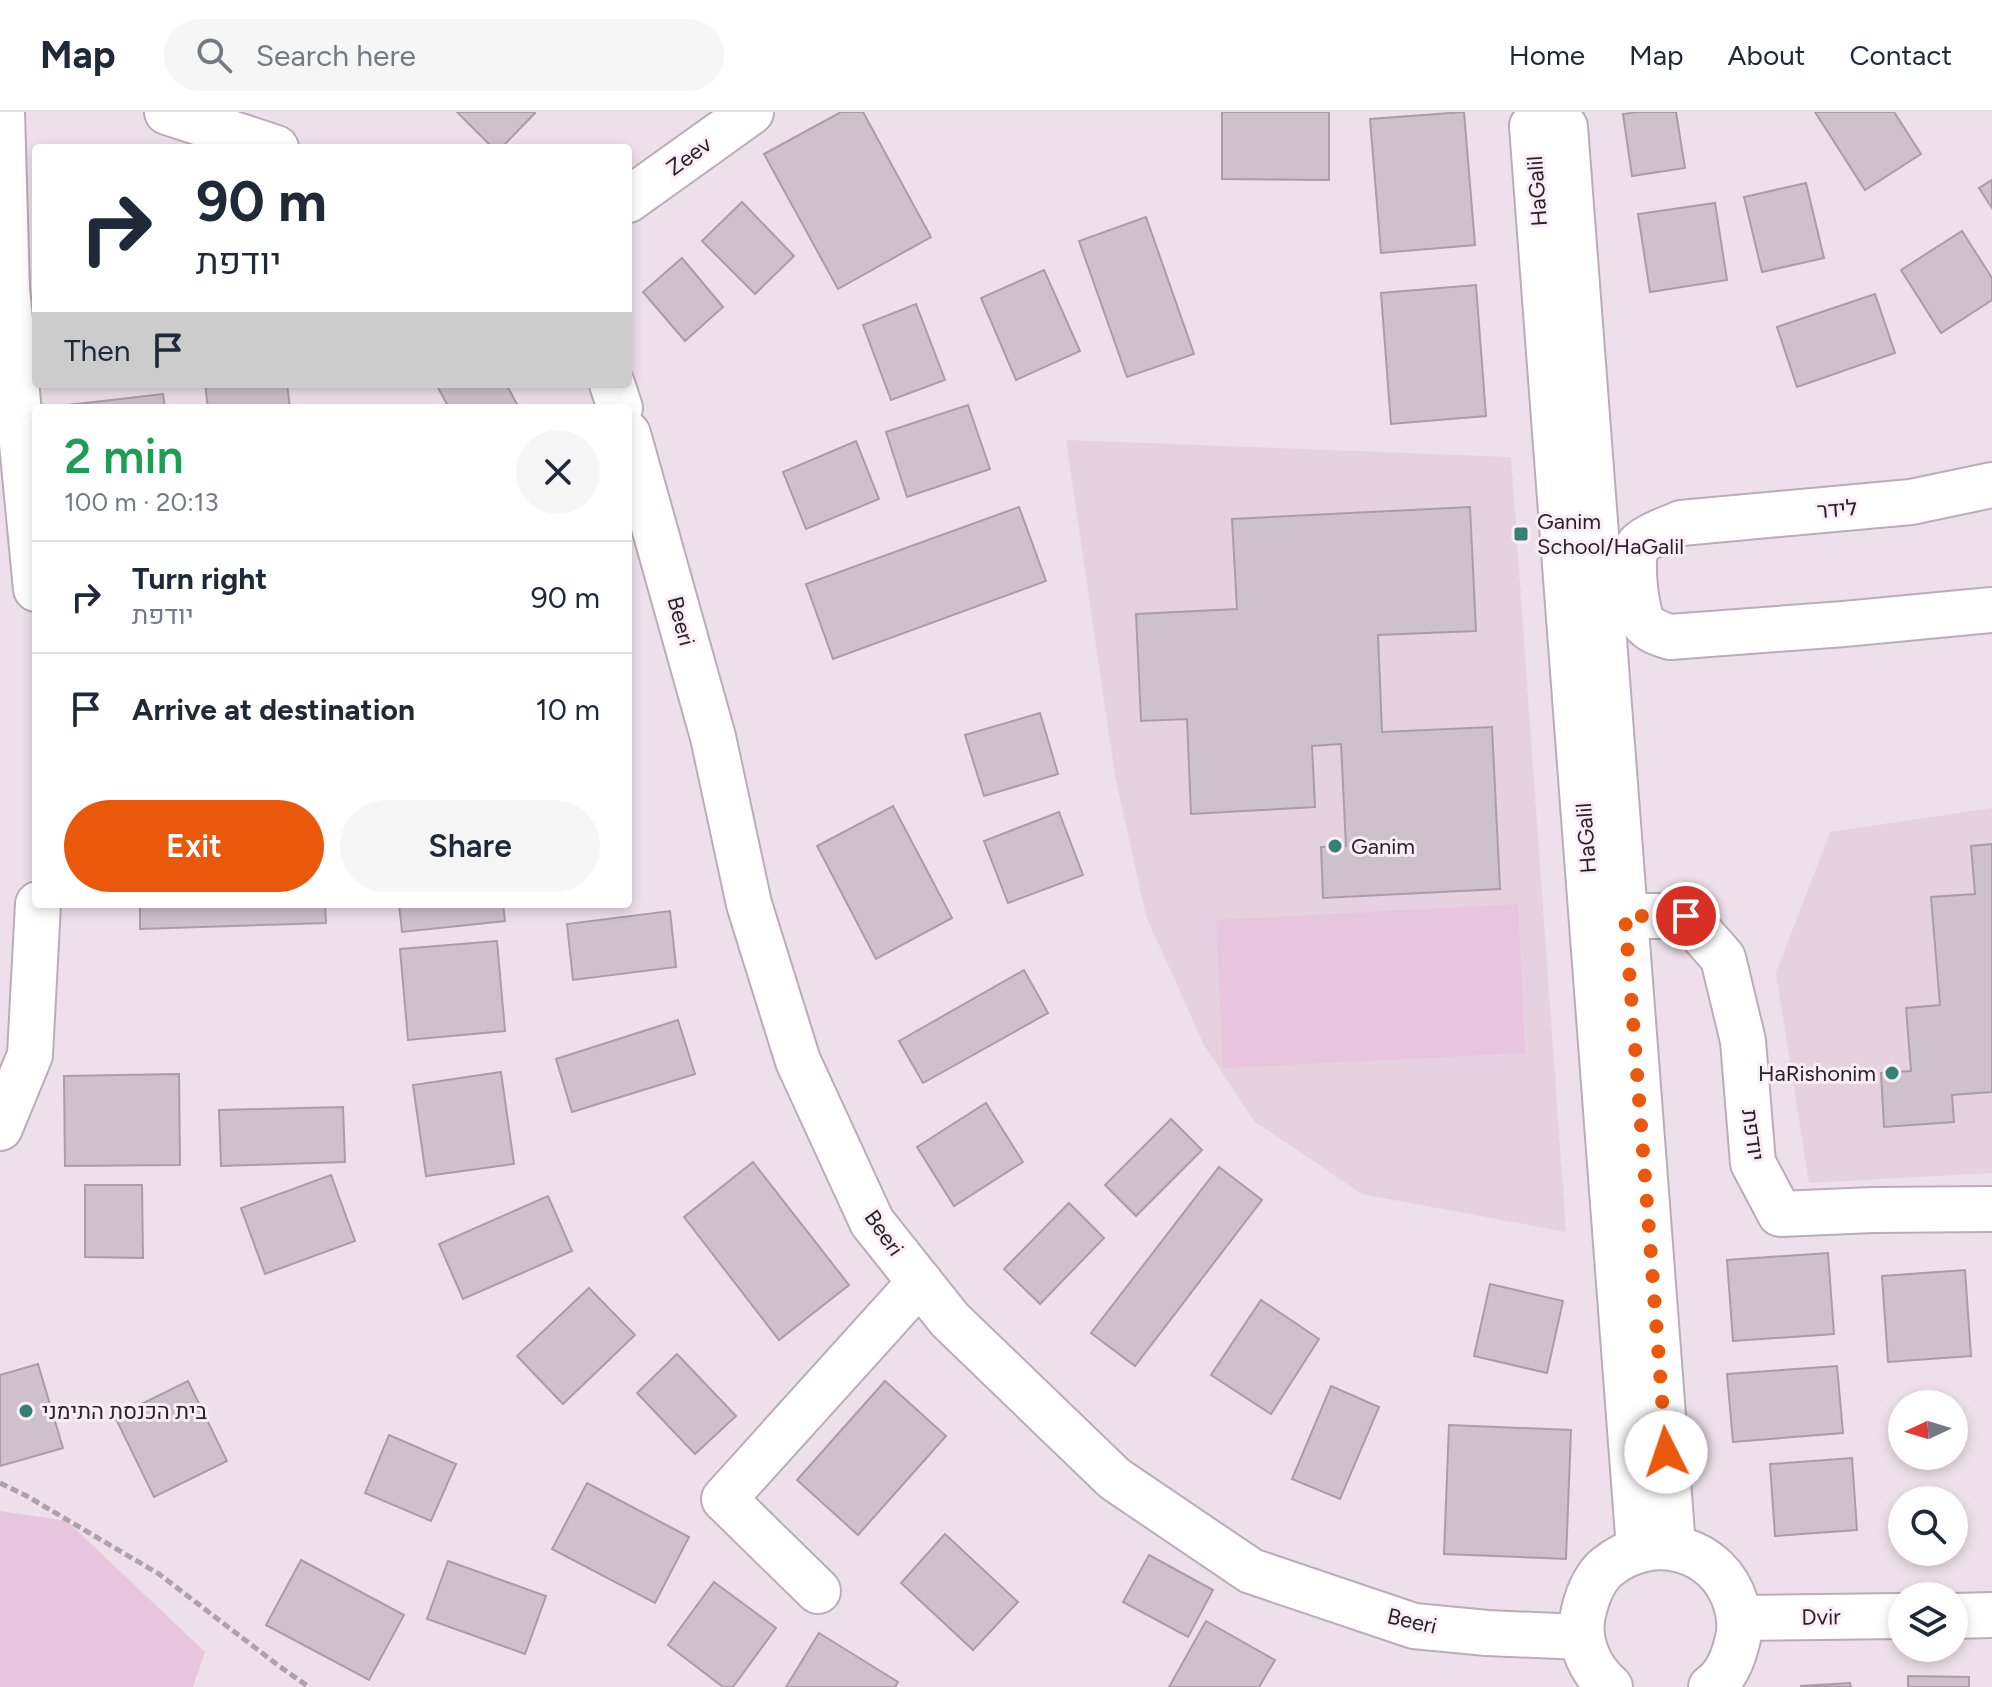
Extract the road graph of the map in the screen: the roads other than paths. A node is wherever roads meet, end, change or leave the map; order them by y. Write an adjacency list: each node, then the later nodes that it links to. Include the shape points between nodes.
1 (2, 112): 9 (street, via 7,288)
2 (167, 112): 5 (street)
3 (751, 112): 6 (street, Zeev)
4 (1550, 119): 12 (street, HaGalil); 16 (street, HaGalil)
5 (264, 144)
6 (632, 197)
7 (632, 448): 15 (street, Beeri, via 713,737 749,904 798,1061 872,1222)
8 (1992, 485): 10 (street, לידר, via 1911,502 1681,523 1637,546 1634,556 1639,614 1654,632 1670,637)
9 (32, 547)
10 (1992, 610)
11 (38, 908): 13 (street, via 30,1055)
12 (1625, 916): 14 (street, יודפת, via 1686,916 1723,958 1743,1041 1753,1163 1780,1214); 16 (street, HaGalil)
13 (0, 1128)
14 (1992, 1209)
15 (920, 1282): 17 (street, via 724,1499); 22 (street, Beeri, via 950,1320 1115,1479 1251,1571 1414,1626)
16 (1656, 1548): 21 (street, via 1693,1553 1716,1569 1732,1591); 22 (street, via 1606,1568 1589,1590)
17 (818, 1591)
18 (1992, 1615): 20 (street)
19 (1888, 1616): 21 (street, Dvir)
20 (1968, 1616)
21 (1740, 1618): 24 (street, via 1732,1662)
22 (1581, 1637): 23 (street, via 1590,1663)
23 (1610, 1687)
24 (1711, 1687)

